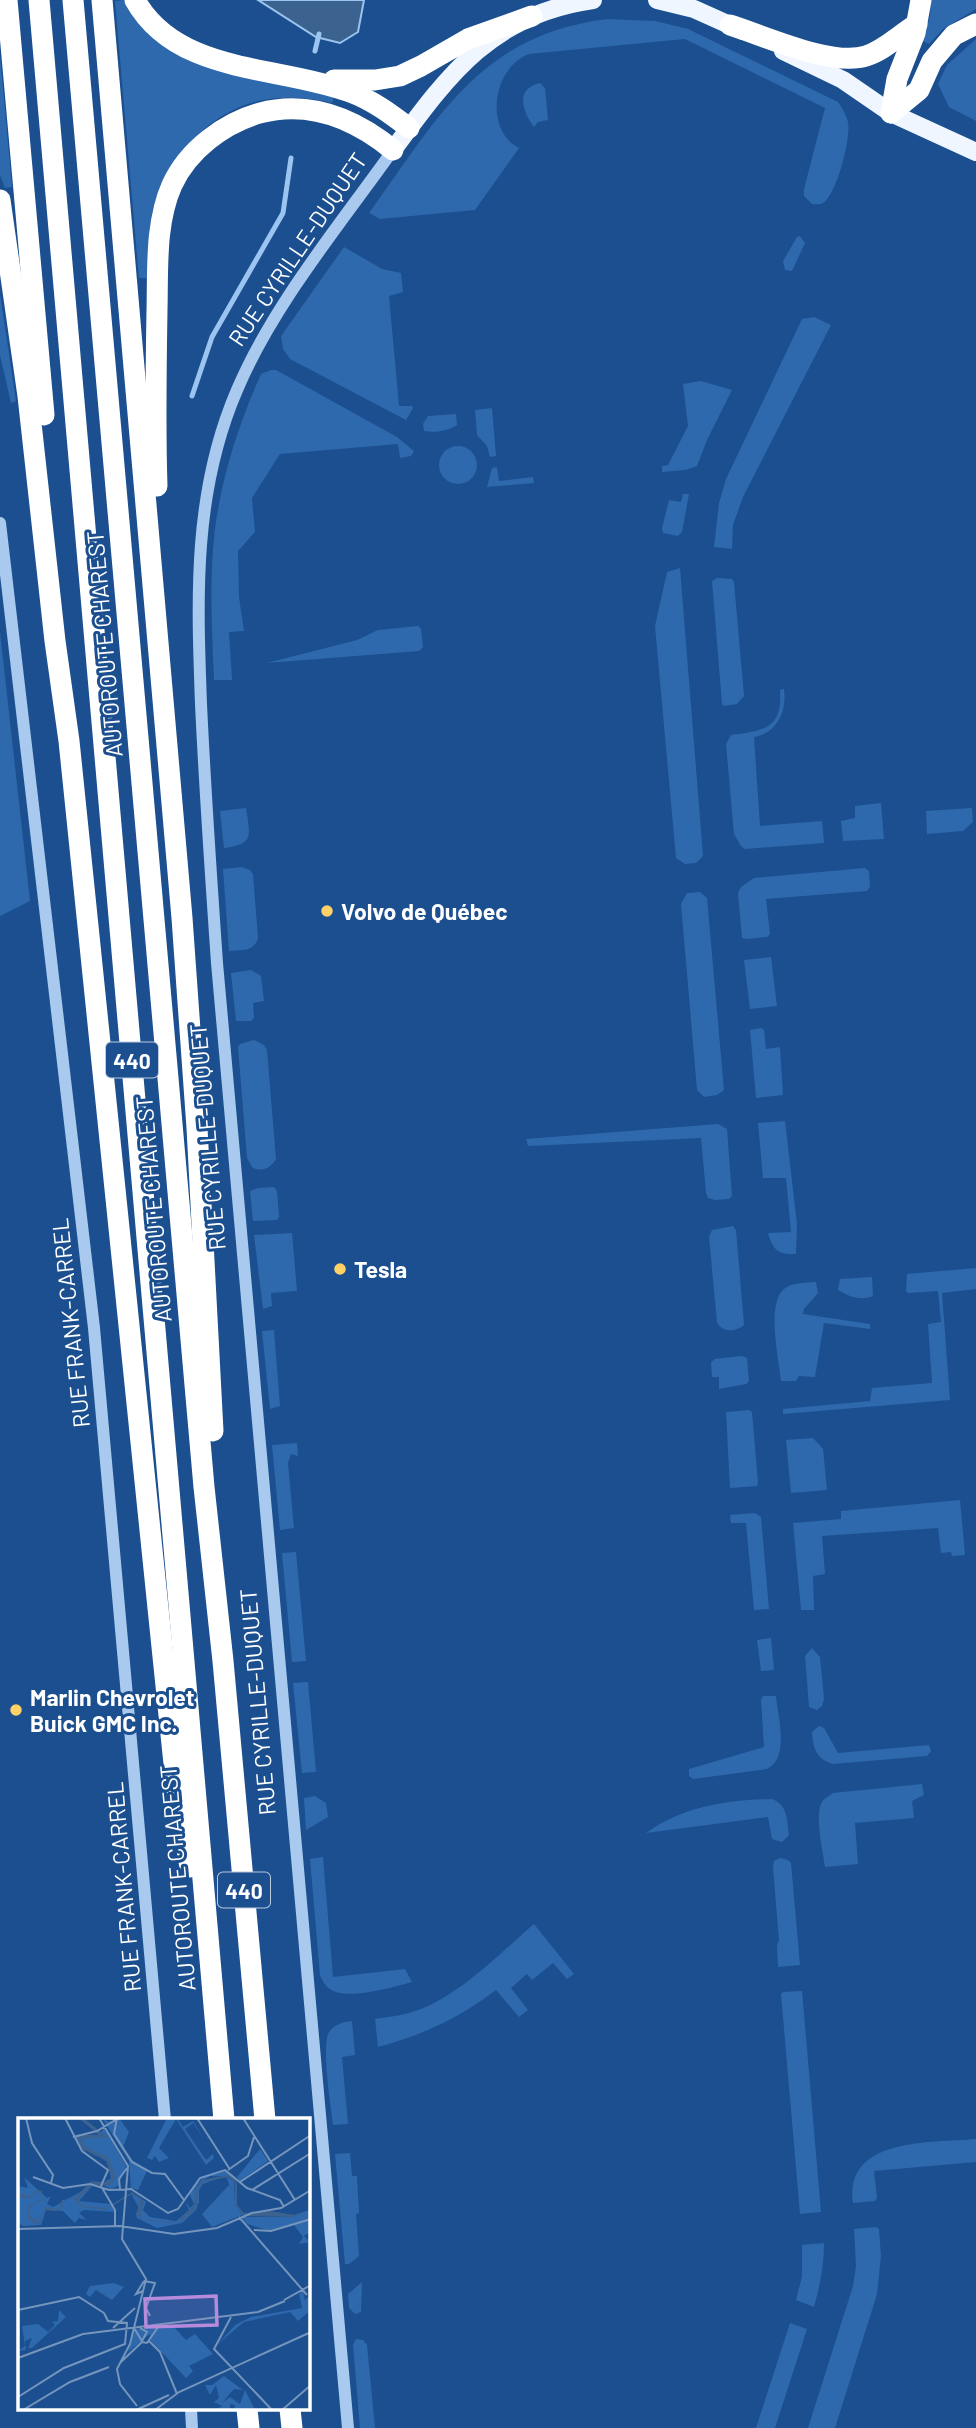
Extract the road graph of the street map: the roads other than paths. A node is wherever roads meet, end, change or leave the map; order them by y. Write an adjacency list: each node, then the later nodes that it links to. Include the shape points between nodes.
1 (7, 0): 21 (highway)
2 (39, 0): 23 (highway, AUTOROUTE CHAREST / 440)
3 (73, 0): 22 (highway, AUTOROUTE CHAREST / 440)
4 (102, 0): 20 (highway)
5 (135, 0): 13 (highway, via 159,31 181,47)
6 (593, 0): 9 (main road, RUE CYRILLE-DUQUET)
7 (657, 0): 12 (main road)
8 (921, 0): 10 (highway)
9 (532, 16): 13 (highway, via 468,39 400,76 363,81); 15 (main road, RUE CYRILLE-DUQUET, via 499,32 471,55)
10 (917, 24): 12 (highway, via 876,52 846,59); 14 (highway, via 897,79)
11 (976, 24): 14 (highway, via 954,35 932,61 919,90)
12 (730, 25): 14 (main road, via 843,80)
13 (299, 78): 15 (highway, via 351,92)
14 (891, 113): 17 (main road)
15 (409, 128): 16 (main road, RUE CYRILLE-DUQUET)
16 (393, 150): 20 (highway, via 340,117 280,109 251,116 211,137 172,184 159,238 156,369); 33 (street, RUE CYRILLE-DUQUET, via 278,313 246,370 212,467 198,572 204,774 219,990)
17 (976, 152)
18 (0, 200): 21 (highway)
19 (0, 523): 24 (street, RUE FRANK-CARREL, via 94,1328)
20 (166, 733): 22 (highway, via 197,1128)
21 (69, 741): 23 (highway, via 176,1779)
22 (223, 1661): 26 (highway, AUTOROUTE CHAREST / 440)
23 (215, 2011): 25 (highway, AUTOROUTE CHAREST / 440)
24 (166, 2118)
25 (224, 2118)
26 (265, 2118)
27 (191, 2410): 30 (street)
28 (247, 2410): 31 (highway)
29 (290, 2410): 32 (highway)
30 (192, 2428)
31 (249, 2428)
32 (292, 2428)
33 (348, 2428)

